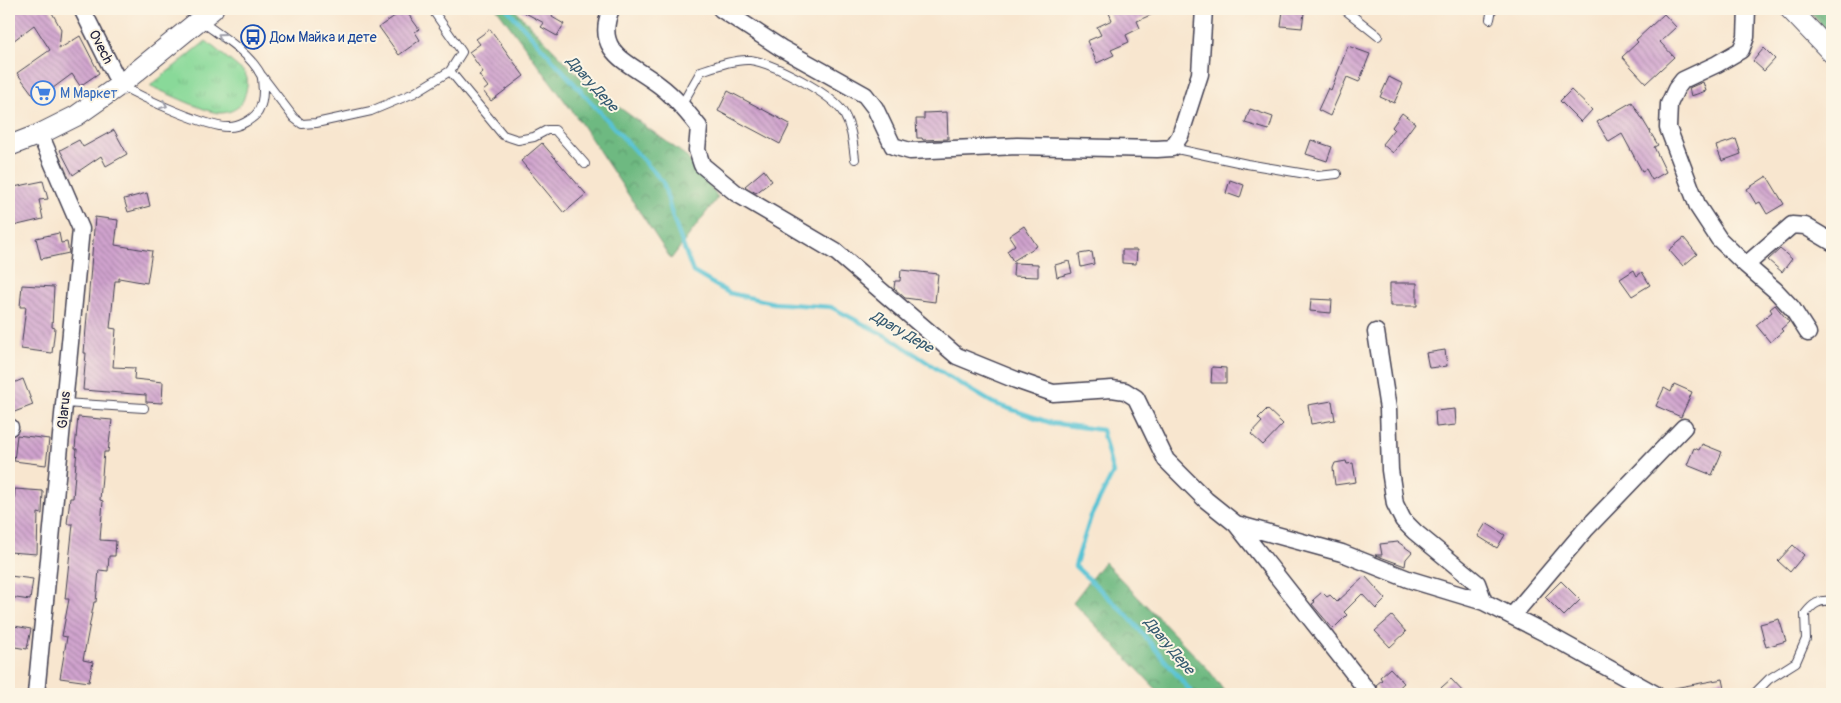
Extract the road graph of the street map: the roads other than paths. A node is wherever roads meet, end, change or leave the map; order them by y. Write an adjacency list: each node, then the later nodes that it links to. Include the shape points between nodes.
1 (82, 9): 16 (street, Ovech)
2 (432, 9): 14 (lane, via 462,52)
3 (612, 9): 17 (street, via 606,28 608,44 618,57 660,85)
4 (721, 9): 20 (street, via 864,95 875,108 892,146 910,151 1017,146)
5 (1204, 9): 20 (street, via 1200,74 1180,136)
6 (1344, 9): 12 (lane)
7 (1492, 9): 11 (lane)
8 (1747, 9): 25 (street, via 1746,37 1741,50 1683,80 1670,104 1668,128 1698,207 1719,239)
9 (1790, 9): 13 (street)
10 (206, 14): 15 (lane, one-way to 10); 16 (street)
11 (1490, 19)
12 (1378, 36)
13 (1832, 52)
14 (450, 71): 15 (lane, via 414,93 371,111 302,124); 22 (lane, via 503,135 518,140 555,130)
15 (262, 76): 16 (lane, one-way to 15, via 214,126 229,127 240,126 255,116 263,97)
16 (120, 85): 18 (street, via 76,116)
17 (681, 106): 21 (lane, via 702,71 748,60 766,63 817,89 843,112 850,128); 31 (street, via 699,127 697,150 702,165 736,193 836,252 957,356 1053,393 1112,389 1125,391 1136,398 1166,460 1206,500)
18 (40, 134): 19 (street); 28 (street, Glarus, via 81,229)
19 (9, 146)
20 (1172, 148): 23 (lane, via 1318,176)
21 (855, 159)
22 (585, 164)
23 (1337, 174)
24 (1832, 242): 25 (street, via 1805,226 1792,225)
25 (1746, 265): 27 (street, via 1792,308)
26 (1376, 332): 32 (street, via 1388,409 1390,470 1396,504 1403,520 1414,532 1477,583)
27 (1808, 334)
28 (64, 403): 29 (lane); 35 (street, Glarus)
29 (144, 408)
30 (1684, 427): 34 (street, via 1585,530)
31 (1236, 524): 32 (street, via 1342,553 1408,579); 36 (street)
32 (1484, 602): 34 (street)
33 (1832, 602): 38 (lane, via 1826,600 1812,605 1805,614 1806,639 1796,662 1769,679)
34 (1513, 616): 37 (street)
35 (36, 694)
36 (1370, 694)
37 (1655, 694)
38 (1754, 694)

